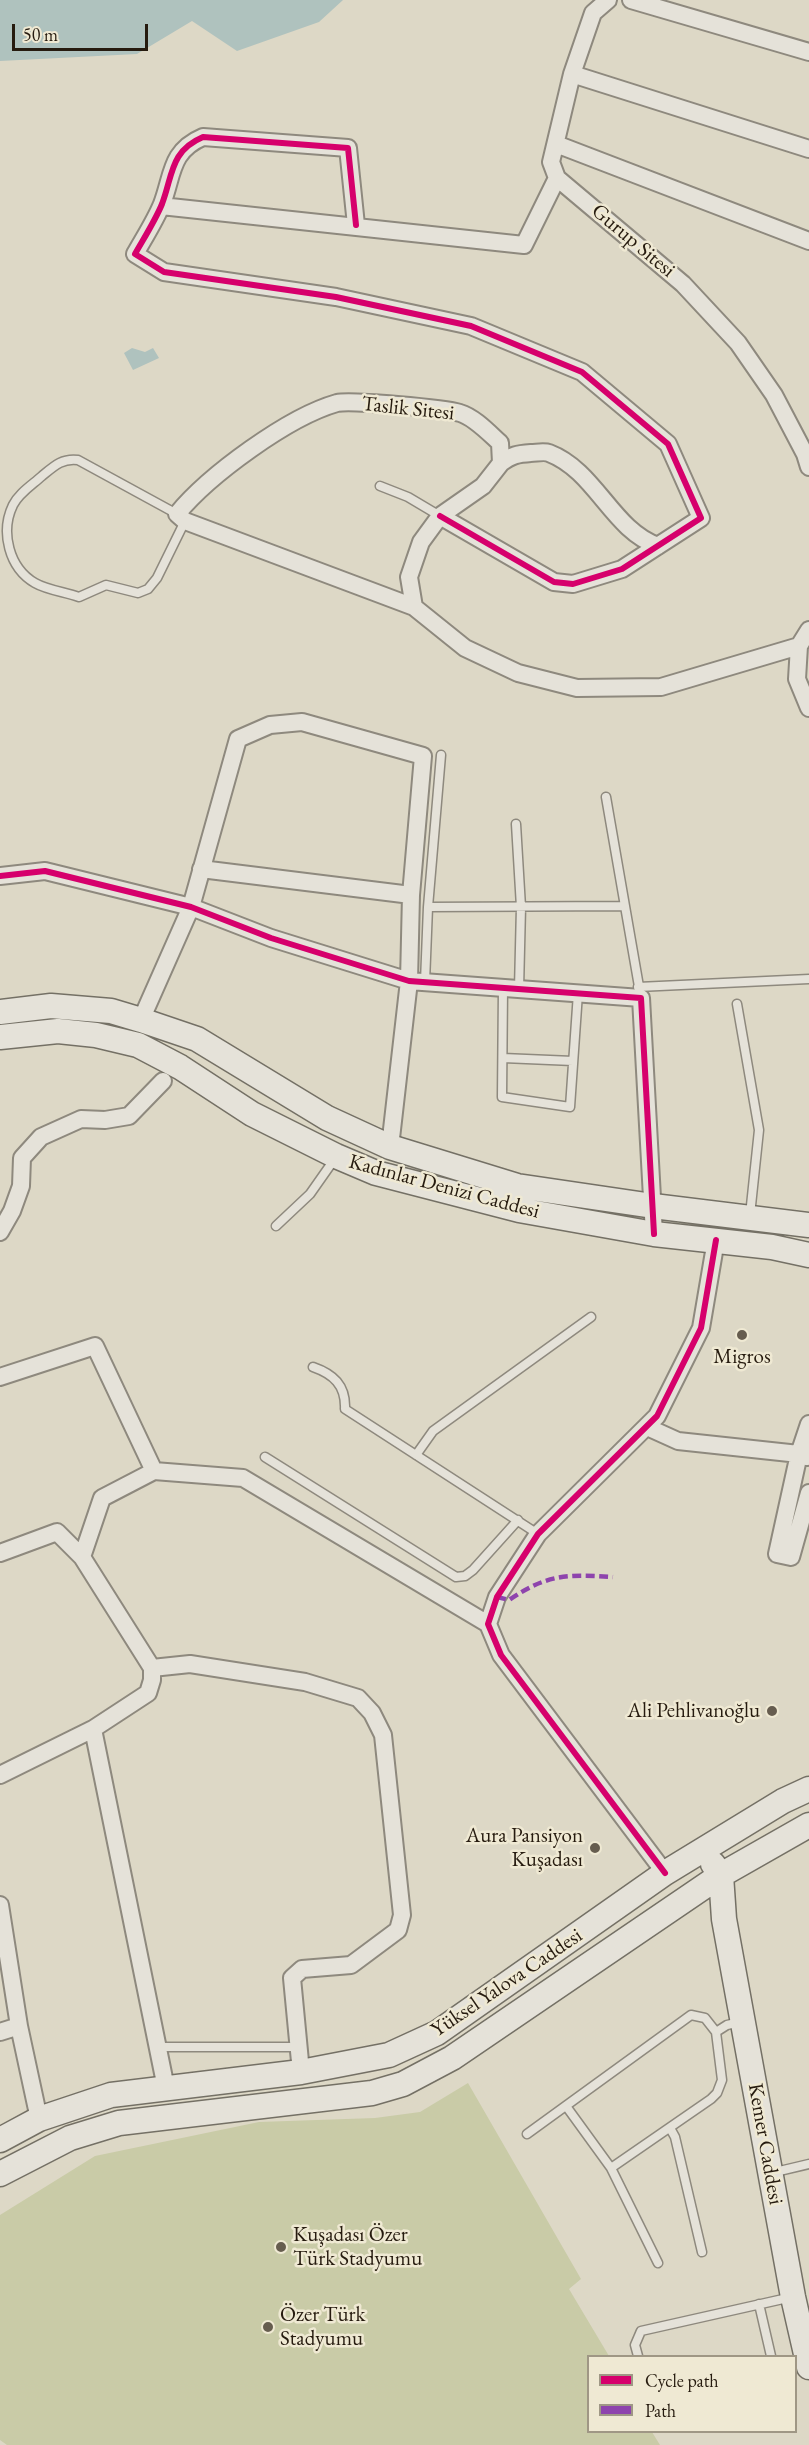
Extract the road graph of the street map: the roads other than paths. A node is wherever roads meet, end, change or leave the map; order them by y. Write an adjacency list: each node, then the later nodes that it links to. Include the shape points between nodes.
1 (608, 0): 4 (street, via 593,14)
2 (632, 0): 3 (street)
3 (809, 52)
4 (572, 74): 5 (street); 6 (street)
5 (556, 144): 7 (street, via 551,162); 10 (street)
6 (809, 149)
7 (557, 178): 9 (street, via 524,245); 12 (street, Gurup Sitesi, via 683,284 738,344 774,395)
8 (161, 206): 9 (street); 9 (street, via 176,158 189,143 203,137 348,148); 16 (street, via 135,254 164,272 336,297 471,326 582,372 668,444 701,518)
9 (356, 225)
10 (809, 241)
11 (501, 463): 14 (street, via 483,486); 15 (street, Taslik Sitesi, via 500,443 462,413 339,403 283,427 201,488); 16 (street, via 513,454 548,452 582,473 644,542)
12 (809, 467)
13 (380, 486): 14 (lane)
14 (440, 516): 16 (street, via 554,582 573,584 622,569); 17 (street, via 422,542 409,577)
15 (181, 518): 15 (lane, via 78,460 67,459 20,495 9,517 8,542 18,568 35,583 79,597 106,585 138,593 148,589 157,578); 17 (street)
16 (658, 546)
17 (414, 608): 19 (street, via 465,648 518,674 578,688 661,687)
18 (809, 630): 19 (street)
19 (799, 646): 20 (street, via 797,679)
20 (809, 711)
21 (441, 755): 29 (lane)
22 (606, 796): 27 (lane)
23 (516, 824): 30 (lane)
24 (201, 869): 26 (street); 26 (street, via 237,739 270,725 302,722 423,756); 28 (street)
25 (0, 876): 28 (street, via 45,871)
26 (411, 895): 32 (street)
27 (625, 906): 30 (lane); 34 (lane)
28 (191, 907): 32 (street, via 271,938); 38 (street)
29 (428, 907): 30 (lane); 32 (lane)
30 (521, 907): 33 (lane)
31 (809, 979): 34 (lane)
32 (417, 982): 33 (street); 43 (street)
33 (511, 988): 35 (street); 40 (lane)
34 (640, 992): 35 (street); 45 (street)
35 (578, 993): 41 (lane)
36 (737, 1004): 46 (lane, via 759,1130)
37 (0, 1012): 38 (main road, Kadınlar Denizi Caddesi, via 51,1006 111,1011)
38 (141, 1020): 43 (main road, Kadınlar Denizi Caddesi, via 197,1039 327,1118)
39 (0, 1037): 44 (main road, Kadınlar Denizi Caddesi, via 58,1031 138,1045 252,1114)
40 (503, 1058): 41 (lane); 41 (lane, via 502,1097 570,1107)
41 (573, 1061)
42 (163, 1081): 49 (street, via 129,1116 81,1119 41,1137 22,1158 21,1186)
43 (390, 1147): 45 (main road, Kadınlar Denizi Caddesi, via 517,1186)
44 (336, 1156): 48 (lane, via 310,1194); 50 (main road, Kadınlar Denizi Caddesi, via 376,1173 519,1210)
45 (653, 1206): 46 (main road, Kadınlar Denizi Caddesi); 50 (street)
46 (749, 1218): 47 (main road, Kadınlar Denizi Caddesi)
47 (809, 1225)
48 (276, 1226)
49 (0, 1232)
50 (654, 1234): 51 (main road, Kadınlar Denizi Caddesi)
51 (716, 1240): 52 (main road, Kadınlar Denizi Caddesi); 57 (street, via 701,1328 657,1416)
52 (809, 1255)
53 (591, 1317): 58 (lane, via 433,1431)
54 (313, 1367): 58 (lane, via 337,1381 344,1394 345,1409)
55 (0, 1377): 61 (street, via 95,1346)
56 (809, 1424): 59 (street)
57 (647, 1427): 59 (street, via 678,1441); 64 (street)
58 (416, 1455): 63 (lane)
59 (804, 1456): 62 (street, via 777,1554 791,1557)
60 (265, 1457): 63 (lane, via 456,1577 473,1570)
61 (154, 1471): 66 (street, via 102,1498); 67 (street, via 243,1478)
62 (809, 1493)
63 (518, 1521): 64 (lane)
64 (538, 1534): 67 (street, via 497,1597)
65 (0, 1553): 66 (street, via 57,1532)
66 (82, 1557): 68 (street)
67 (488, 1624): 74 (street, via 501,1655)
68 (152, 1668): 69 (street, via 148,1694); 84 (street, via 190,1665 305,1682 358,1698 383,1735 402,1915 398,1930 351,1965 294,1974 290,1983)
69 (93, 1729): 70 (street); 83 (street)
70 (0, 1775)
71 (809, 1789): 73 (main road, Yüksel Yalova Caddesi)
72 (809, 1825): 75 (main road, Yüksel Yalova Caddesi)
73 (703, 1850): 74 (main road, Yüksel Yalova Caddesi); 75 (main road)
74 (665, 1873): 76 (main road); 85 (main road, Yüksel Yalova Caddesi, via 437,2033 388,2055)
75 (721, 1875): 76 (main road, Yüksel Yalova Caddesi); 78 (main road, Kemer Caddesi)
76 (686, 1898): 78 (main road); 95 (main road, Yüksel Yalova Caddesi, via 452,2058 403,2084 372,2093 119,2123 70,2138)
77 (0, 1905): 80 (street)
78 (724, 1919): 79 (main road, Kemer Caddesi)
79 (743, 2021): 82 (lane); 94 (main road, Kemer Caddesi)
80 (19, 2026): 81 (street); 88 (street)
81 (0, 2032)
82 (716, 2032): 87 (lane, via 705,2018 691,2014); 89 (lane, via 721,2085 711,2099)
83 (158, 2047): 84 (lane); 86 (street)
84 (298, 2047): 85 (street)
85 (301, 2072): 86 (main road, Yüksel Yalova Caddesi)
86 (166, 2088): 88 (main road, Yüksel Yalova Caddesi, via 111,2095)
87 (566, 2106): 90 (lane); 93 (lane)
88 (39, 2119): 91 (main road, Yüksel Yalova Caddesi)
89 (670, 2128): 93 (lane); 96 (lane)
90 (527, 2134)
91 (0, 2140)
92 (809, 2164): 94 (lane)
93 (611, 2168): 97 (lane)
94 (770, 2173): 98 (main road, Kemer Caddesi)
95 (0, 2174)
96 (702, 2252)
97 (658, 2263)
98 (793, 2296): 99 (lane); 100 (main road, Kemer Caddesi)
99 (759, 2304): 101 (lane, via 641,2331 635,2345); 102 (lane)
100 (804, 2320): 103 (main road, Kemer Caddesi)
101 (638, 2355)
102 (771, 2355)
103 (809, 2367)

